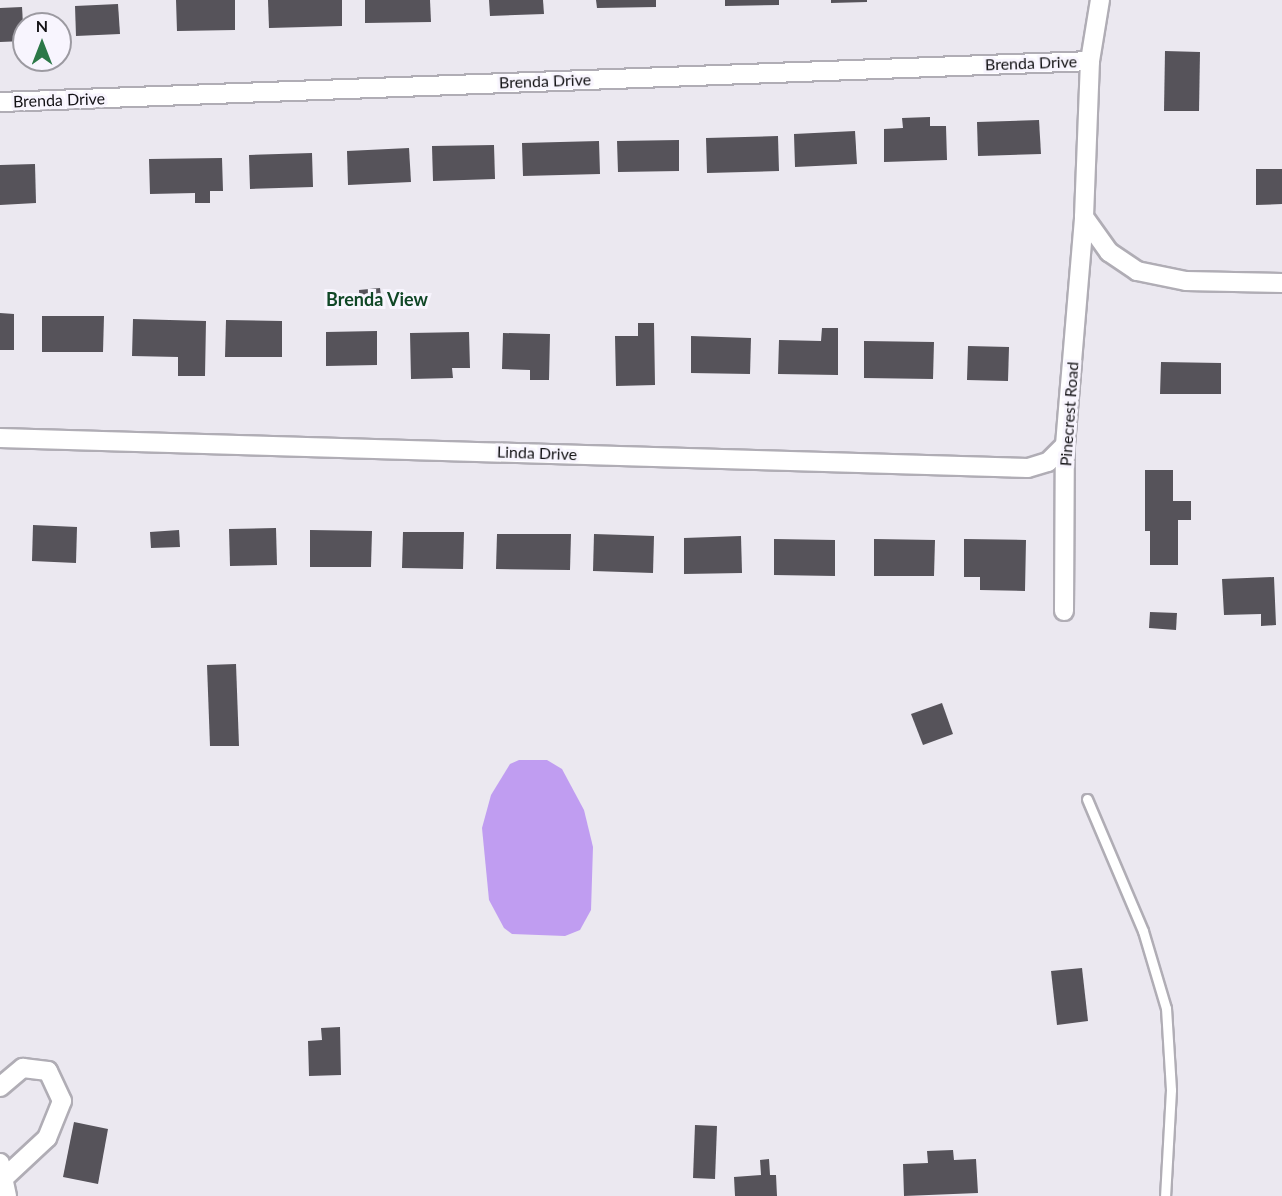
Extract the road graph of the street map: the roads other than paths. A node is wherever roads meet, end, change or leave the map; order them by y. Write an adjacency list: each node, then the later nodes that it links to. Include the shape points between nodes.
1 (1100, 0): 2 (street, Pinecrest Road)
2 (1090, 61): 3 (street, Brenda Drive); 4 (street, Pinecrest Road)
3 (0, 102)
4 (1084, 217): 5 (street, via 1109,252 1137,271 1197,282); 7 (street, Pinecrest Road)
5 (1282, 283)
6 (0, 438): 7 (street, Linda Drive, via 1028,468 1048,462)
7 (1065, 445): 8 (street, Pinecrest Road)
8 (1064, 611)
9 (1087, 799): 13 (lane, via 1143,931 1166,1008 1171,1090)
10 (0, 1087): 11 (street, via 23,1068 48,1071 62,1101 46,1138)
11 (2, 1170): 12 (street)
12 (7, 1196)
13 (1165, 1196)

